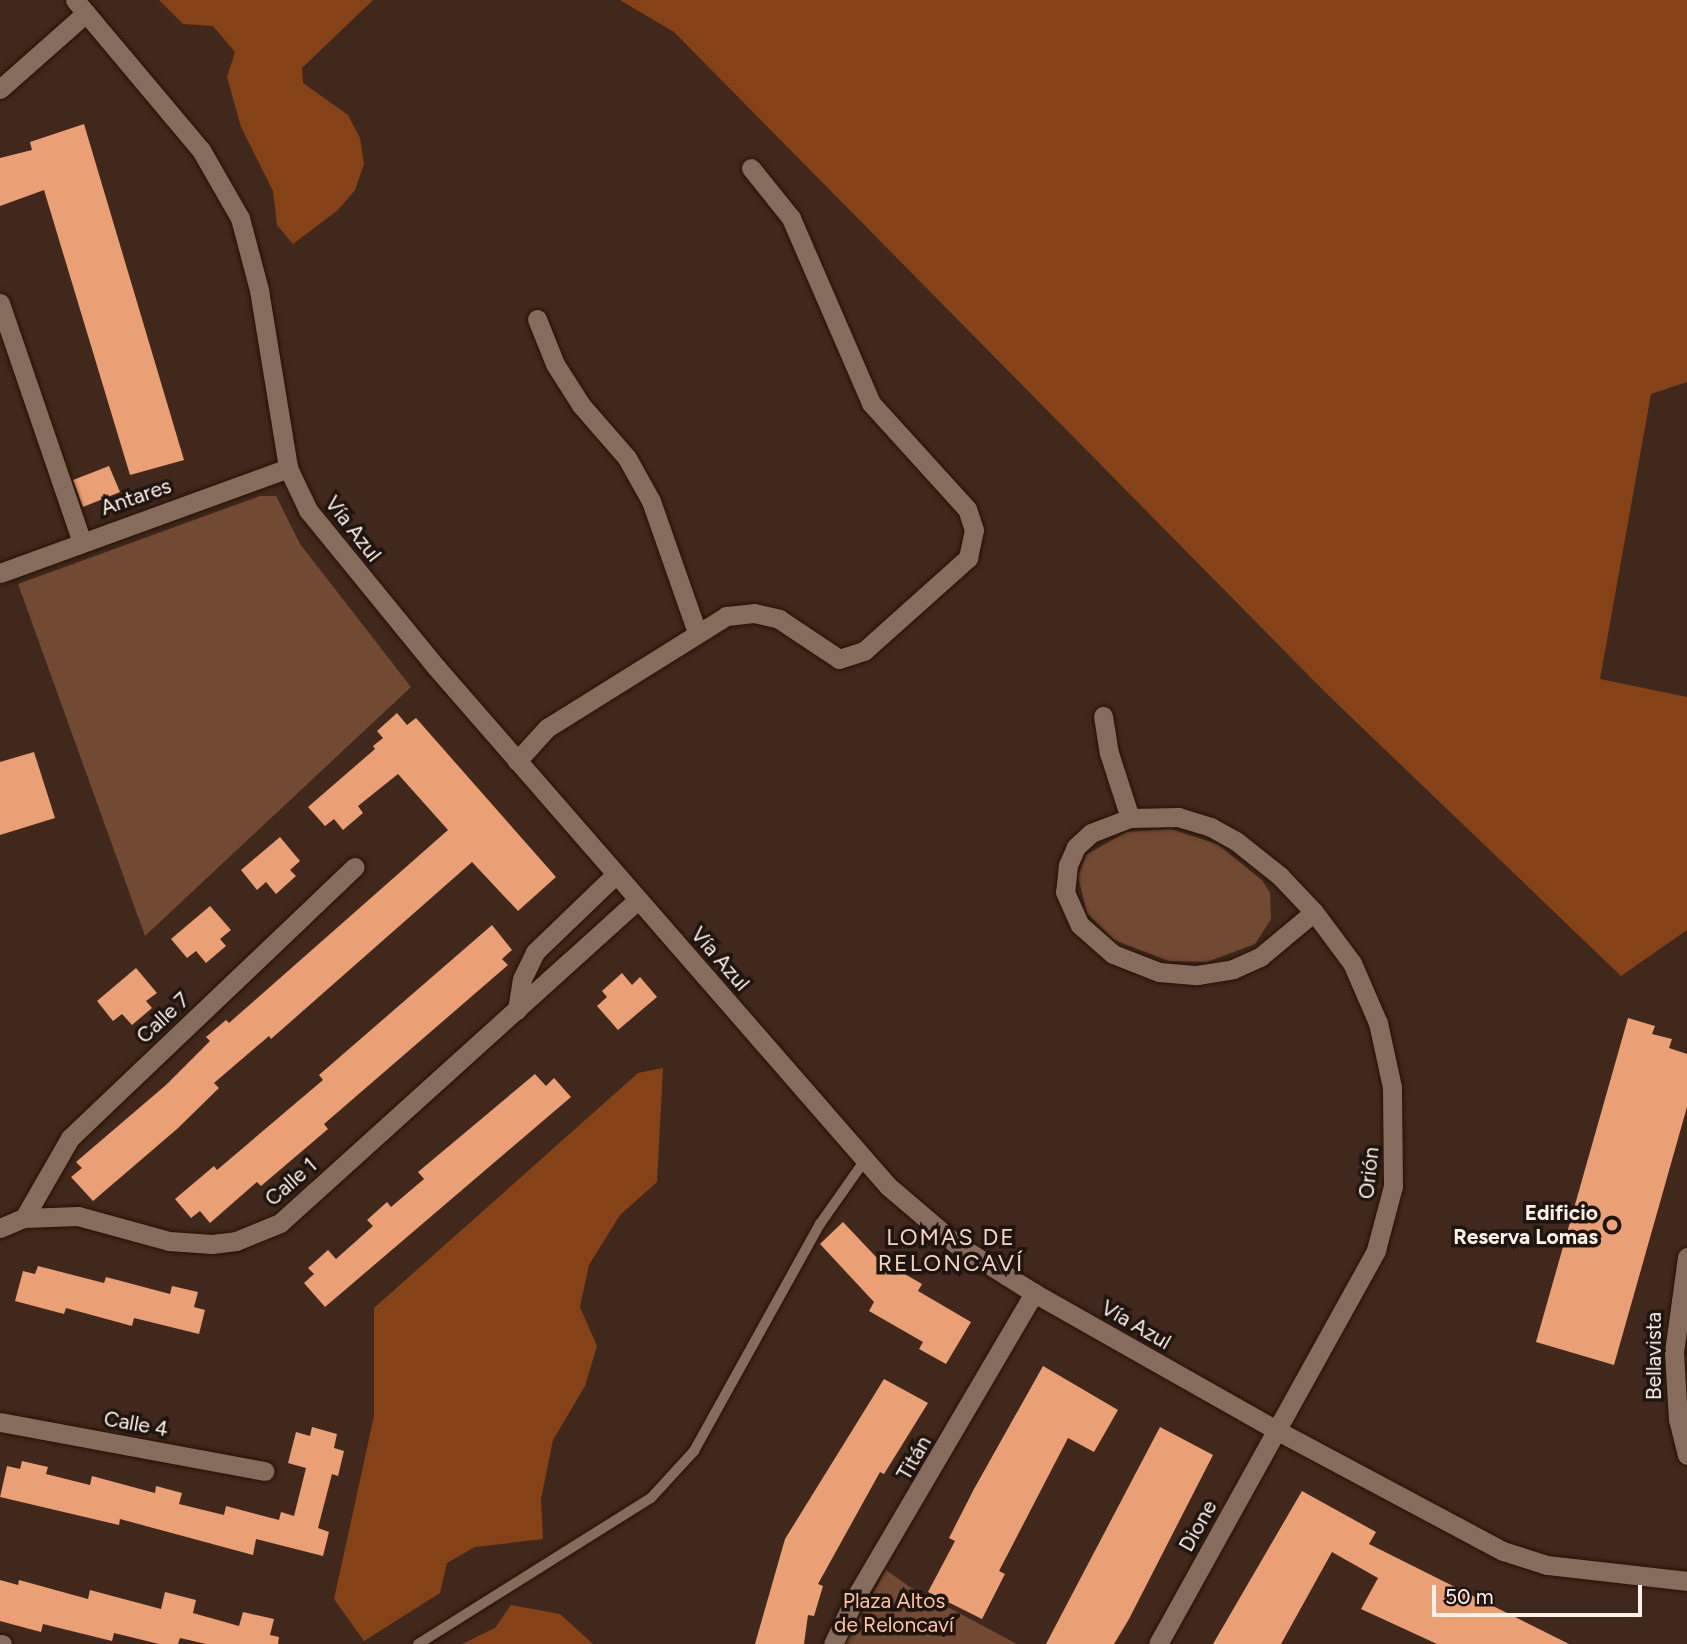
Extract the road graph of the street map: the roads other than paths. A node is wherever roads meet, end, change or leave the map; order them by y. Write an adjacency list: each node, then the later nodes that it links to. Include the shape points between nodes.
1 (81, 6): 2 (street); 6 (street, Vía Azul, via 201,150 240,218 259,290)
2 (0, 89)
3 (751, 169): 9 (street, via 791,218 871,403 967,509 974,530 968,558 864,651 839,659 779,619 754,613 726,615)
4 (0, 303): 7 (street)
5 (537, 319): 9 (street, via 555,364 581,405 627,458 651,501)
6 (288, 468): 7 (street, Antares); 11 (street, Vía Azul, via 324,531)
7 (81, 540): 8 (street, Antares)
8 (0, 573)
9 (697, 632): 11 (street, via 547,728)
10 (1103, 716): 12 (street, via 1108,753)
11 (517, 761): 14 (street, Vía Azul)
12 (1130, 818): 16 (street, Orión, via 1179,817 1220,831 1256,855); 16 (street, Orión, via 1099,829 1076,847 1068,864 1065,892 1080,925 1130,962 1182,975 1223,972 1260,957)
13 (355, 867): 19 (street, Calle 7, via 70,1138)
14 (616, 874): 15 (street, Vía Azul); 17 (street, via 539,947 522,979)
15 (638, 900): 17 (street, Calle 1); 18 (street, Vía Azul)
16 (1314, 912): 24 (street, Orión, via 1352,963 1378,1023 1392,1087 1396,1154 1387,1218 1376,1250)
17 (517, 1010): 19 (street, Calle 1, via 281,1223 259,1233 236,1241 190,1244 90,1218)
18 (865, 1160): 22 (street, Vía Azul, via 938,1230); 28 (lane, via 820,1224 694,1451 651,1498)
19 (24, 1218): 20 (street, Calle 1)
20 (0, 1228)
21 (1687, 1256): 25 (street, Bellavista, via 1674,1352 1678,1419)
22 (1034, 1293): 24 (street, Vía Azul); 29 (street, Titán, via 855,1598)
23 (0, 1422): 26 (street, Calle 4)
24 (1278, 1431): 27 (street, Vía Azul, via 1527,1561); 30 (street, Dione)
25 (1687, 1455)
26 (264, 1471)
27 (1687, 1581)
28 (418, 1644)
29 (833, 1644)
30 (1158, 1644)

